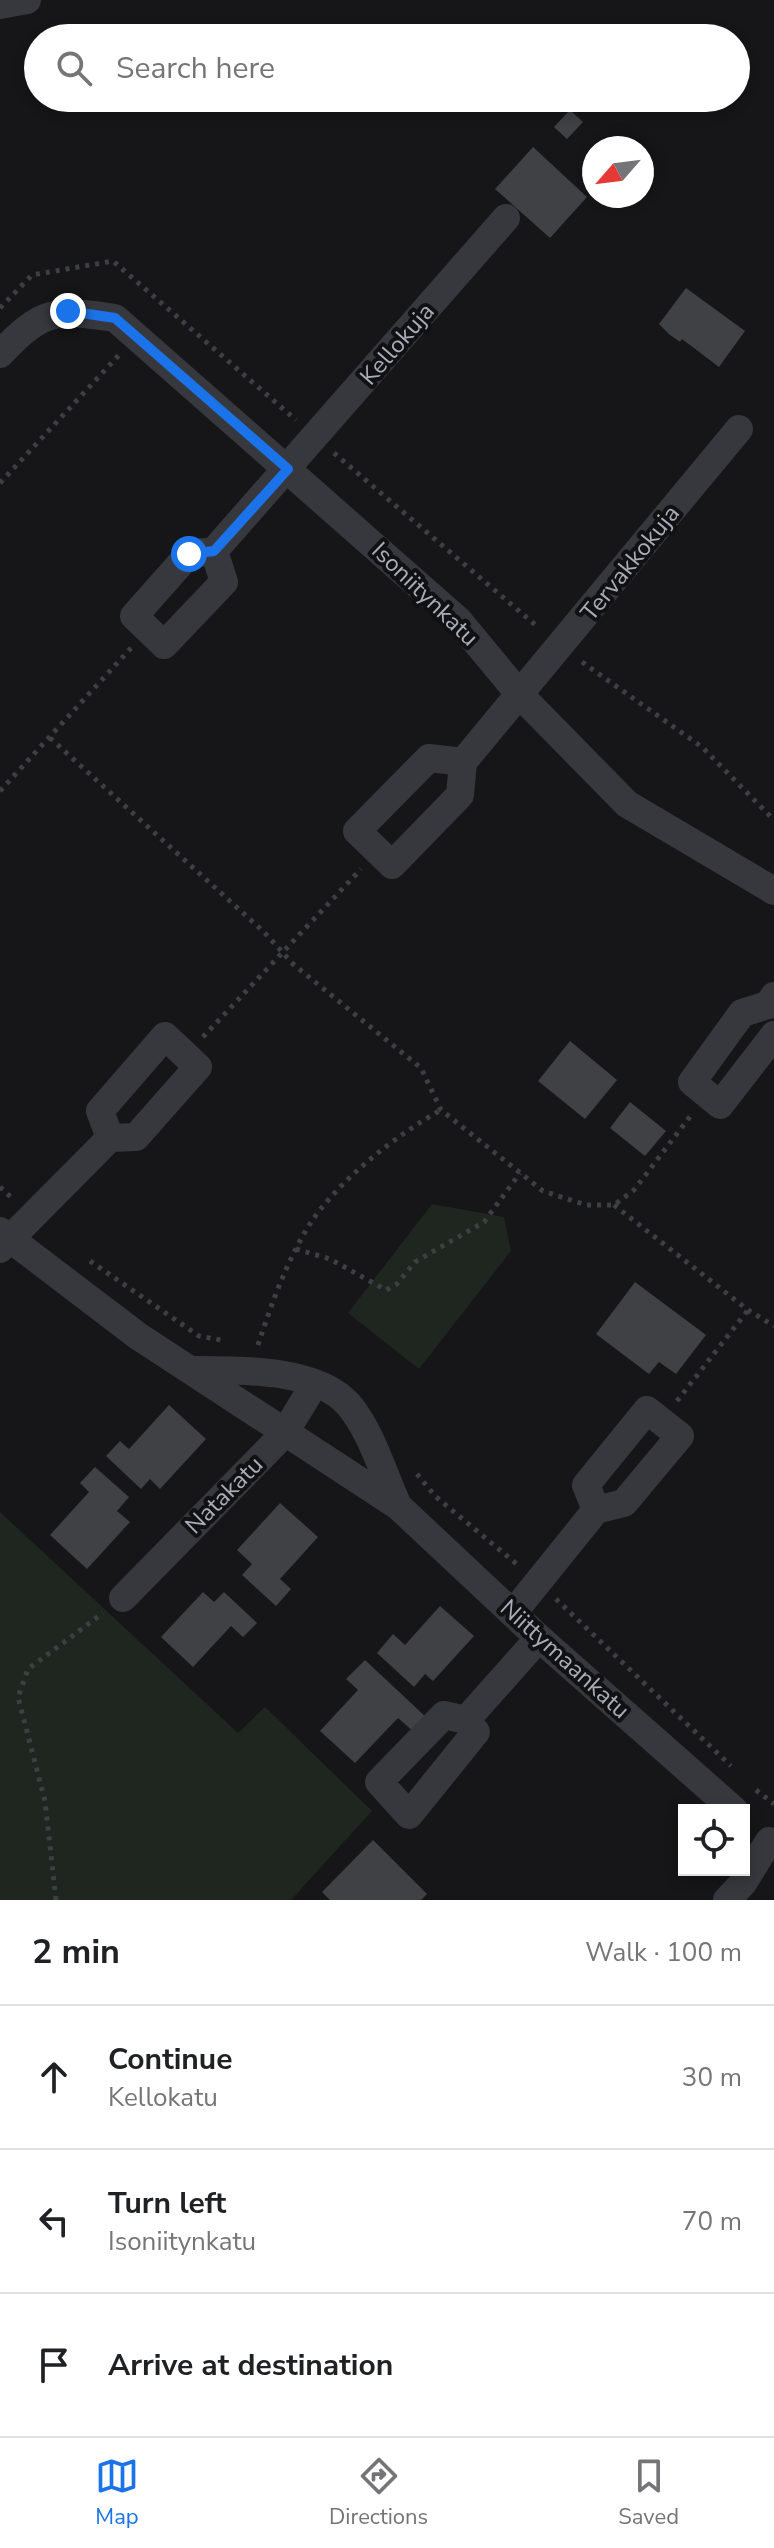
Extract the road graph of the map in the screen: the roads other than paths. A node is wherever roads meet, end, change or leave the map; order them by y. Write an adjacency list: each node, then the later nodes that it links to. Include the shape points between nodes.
1 (27, 0): 2 (street)
2 (0, 5)
3 (506, 218): 6 (street, Kellokuja)
4 (0, 354): 6 (street, Isoniitynkatu, via 30,323 68,311 115,318)
5 (739, 429): 8 (street, Tervakkokuja)
6 (288, 469): 7 (street, Kellokuja); 8 (street, Isoniitynkatu, via 458,620)
7 (214, 551): 7 (street, via 189,554 134,616 164,645 224,582)
8 (521, 696): 9 (street, Tervakkokuja); 10 (street, Isoniitynkatu, via 627,804)
9 (463, 762): 9 (street, via 429,758 357,831 392,865 460,795)
10 (774, 891)
11 (771, 1001): 12 (street); 12 (street, via 742,1013 692,1082 720,1105)
12 (774, 1034)
13 (110, 1138): 13 (street, via 100,1111 165,1036 198,1067 136,1137); 14 (street)
14 (3, 1240): 15 (street, Niittymaankatu)
15 (194, 1370): 16 (street, Niittymaankatu, via 255,1369); 17 (street, Niittymaankatu)
16 (315, 1383): 17 (street, Natakatu); 18 (street, Niittymaankatu, via 347,1402 366,1431)
17 (284, 1434): 18 (street, Niittymaankatu); 20 (street, Natakatu)
18 (398, 1506): 21 (street, Niittymaankatu)
19 (596, 1510): 19 (street, via 586,1485 647,1410 680,1436 624,1503); 21 (street)
20 (123, 1598)
21 (513, 1613): 22 (street, Niittymaankatu)
22 (539, 1638): 23 (street); 24 (street, Niittymaankatu)
23 (466, 1720)
24 (727, 1804)
25 (750, 1824): 26 (street)
26 (772, 1842): 27 (street)
27 (727, 1900)

